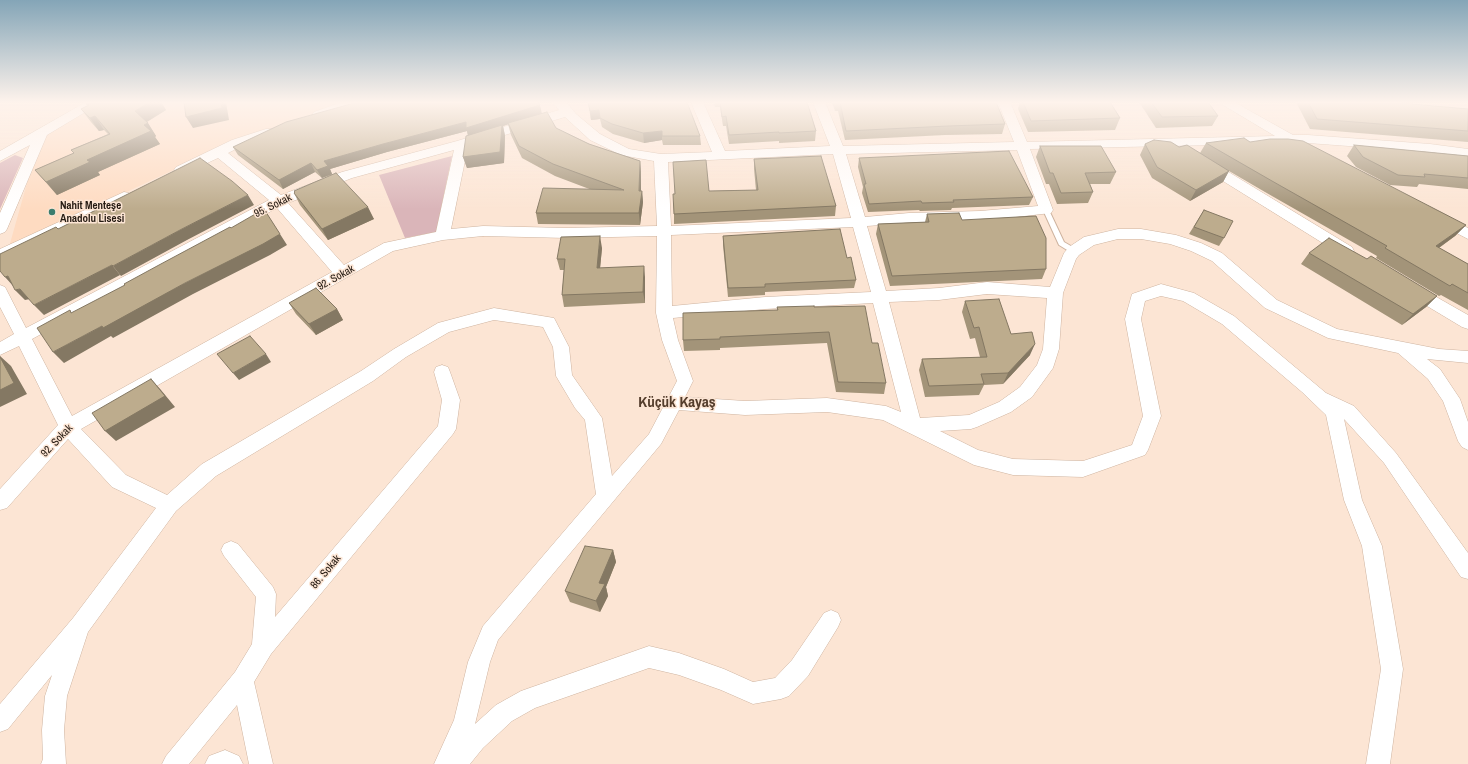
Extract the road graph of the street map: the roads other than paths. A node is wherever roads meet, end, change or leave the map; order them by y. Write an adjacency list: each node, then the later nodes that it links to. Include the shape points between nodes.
1 (34, 138): 18 (street)
2 (39, 138): 26 (street)
3 (254, 138): 14 (street)
4 (479, 138): 11 (street, 95. Sokak)
5 (596, 138): 19 (street, via 626,152)
6 (713, 138): 17 (street)
7 (833, 138): 13 (street)
8 (1019, 138): 12 (street)
9 (1289, 139): 10 (street); 15 (street, via 1430,148); 16 (street)
10 (1168, 142): 12 (street); 32 (street)
11 (462, 144): 22 (street, 95. Sokak, via 347,175); 29 (street)
12 (1022, 146): 13 (street); 23 (street)
13 (838, 150): 17 (street); 25 (street)
14 (219, 152): 20 (street); 22 (street)
15 (1468, 153)
16 (1317, 154)
17 (721, 156): 19 (street)
18 (0, 157)
19 (661, 158): 27 (street)
20 (170, 175)
21 (135, 191): 31 (street)
22 (279, 201): 33 (street); 40 (street, 95. Sokak)
23 (1046, 210): 25 (street, 92. Sokak); 30 (lane, via 1061,243)
24 (1429, 214): 28 (street)
25 (859, 222): 27 (street, 92. Sokak); 37 (street)
26 (0, 229)
27 (663, 231): 29 (street, 92. Sokak, via 483,231); 38 (street)
28 (1467, 233)
29 (443, 235): 33 (street, 92. Sokak, via 389,247)
30 (1074, 251): 36 (street, via 1069,257); 41 (street, via 1098,238 1118,234 1141,234 1171,239 1196,247 1217,258 1271,304 1334,334)
31 (0, 255)
32 (1361, 260)
33 (343, 274): 48 (street, 92. Sokak)
34 (1401, 283): 39 (street)
35 (0, 291): 40 (street)
36 (1055, 293): 37 (street, via 987,288); 47 (street, via 1051,349 1045,368 1026,392 1005,407 971,422)
37 (880, 298): 38 (street, via 765,303); 47 (street)
38 (664, 313): 46 (street, via 670,340 685,381)
39 (1468, 323)
40 (23, 337): 42 (street, 95. Sokak); 48 (street)
41 (1402, 348): 43 (street); 49 (street, via 1434,374 1451,399)
42 (0, 349)
43 (1468, 357)
44 (442, 372): 57 (street, 86. Sokak, via 451,400 446,428)
45 (1316, 395): 47 (street, via 1228,320 1188,297 1161,290 1138,298 1133,319 1152,416 1139,450 1083,469 1013,467 974,457); 54 (street, via 1348,411 1390,458); 67 (street, via 1334,412 1353,500 1372,546 1392,668)
46 (673, 403): 47 (street, via 744,408 827,405 886,412); 50 (street, via 655,439)
47 (913, 426)
48 (68, 427): 51 (street, 92. Sokak); 52 (street, via 119,481)
49 (1468, 442)
50 (606, 495): 52 (street, via 593,418 564,376 561,347 548,322 494,314 444,327 209,470); 65 (street, via 490,633 479,662 465,722)
51 (0, 502)
52 (169, 505): 56 (street)
53 (231, 550): 57 (street, via 266,594)
54 (1468, 570)
55 (831, 620): 66 (street, via 800,668 781,688 753,693 679,664 649,657 529,699 504,713 475,740)
56 (80, 625): 59 (street); 60 (street, via 56,696)
57 (263, 647): 58 (street, 86. Sokak)
58 (243, 680): 61 (street, 86. Sokak); 64 (street)
59 (0, 720)
60 (53, 764)
61 (174, 764)
62 (216, 764): 63 (street)
63 (232, 764)
64 (261, 764)
65 (446, 764)
66 (455, 764)
67 (1378, 764)

